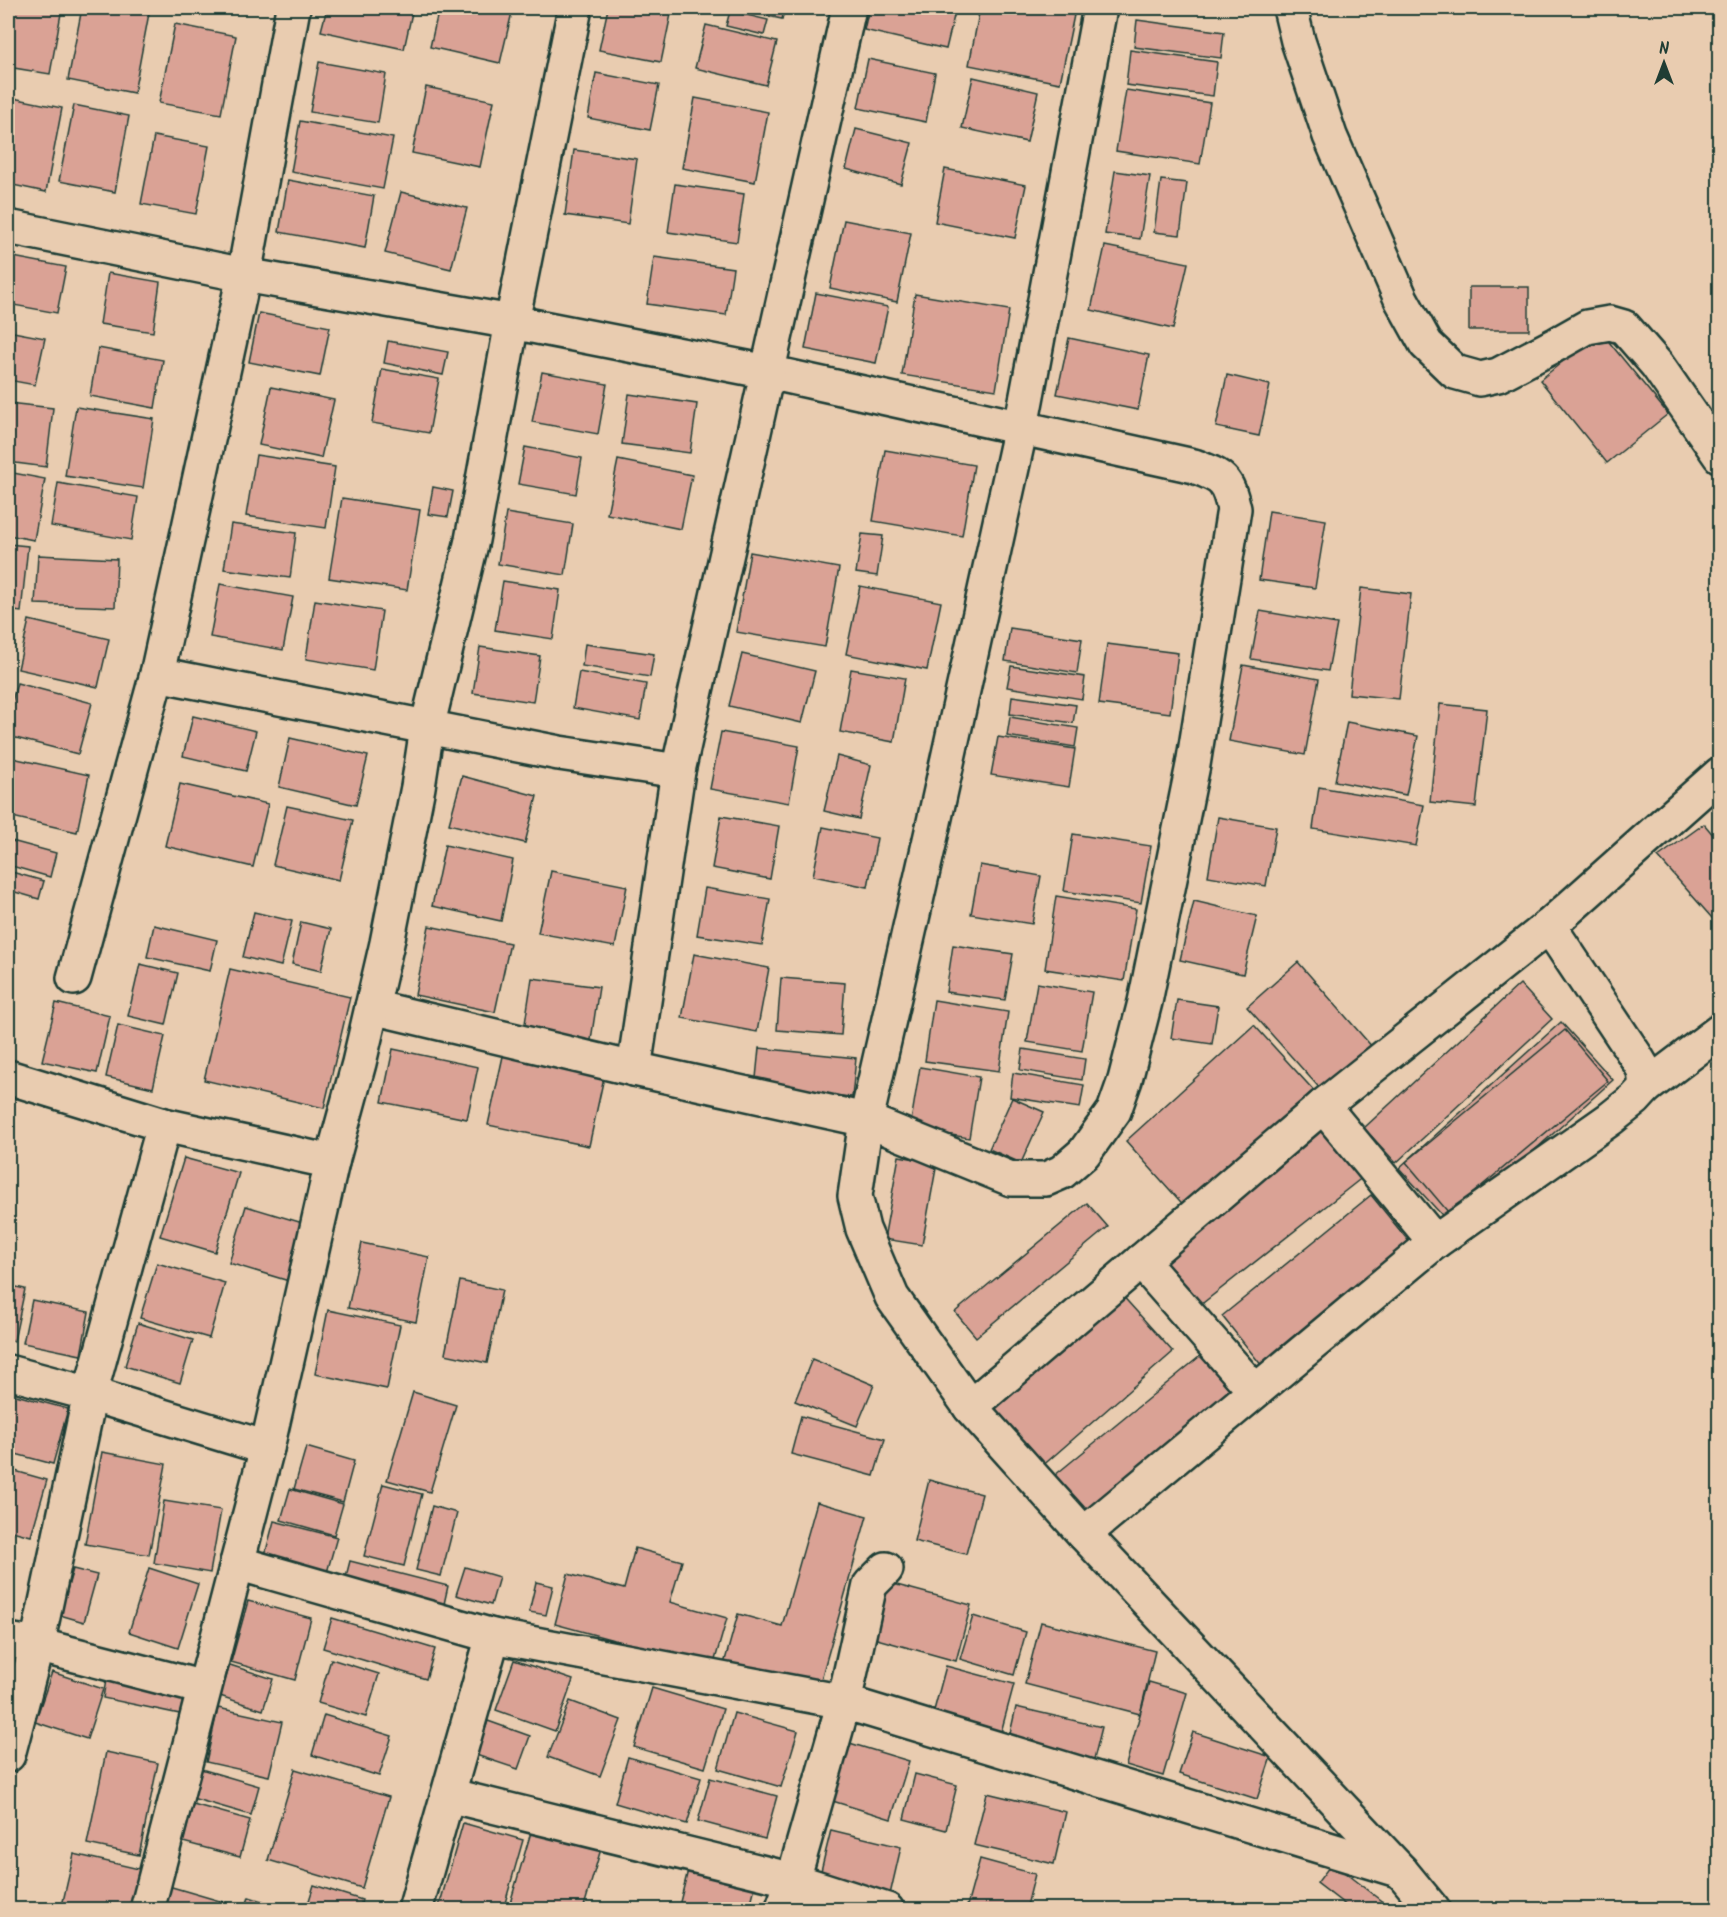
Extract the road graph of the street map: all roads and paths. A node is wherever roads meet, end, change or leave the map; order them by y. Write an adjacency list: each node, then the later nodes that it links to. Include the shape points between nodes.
1 (293, 8): 7 (street)
2 (575, 8): 8 (street)
3 (849, 8): 9 (street)
4 (1100, 8): 10 (street)
5 (1290, 8): 11 (street, via 1330,136 1401,299 1426,344 1455,372 1480,379 1497,375 1587,327 1610,323 1624,327 1657,365)
6 (8, 227): 7 (street)
7 (244, 275): 8 (street); 12 (street)
8 (512, 322): 9 (street); 13 (street, via 472,540)
9 (768, 372): 10 (street); 14 (street)
10 (1021, 428): 24 (street); 24 (street, via 1194,466 1217,475 1229,488 1233,509 1195,754 1145,1002 1114,1111 1084,1153 1062,1172 1046,1179 1011,1179)
11 (1719, 456)
12 (158, 674): 13 (street); 17 (street)
13 (427, 728): 14 (street); 18 (street, via 414,810)
14 (678, 771): 20 (street)
15 (1719, 774): 16 (street)
16 (1549, 926): 22 (street, via 1635,1055 1644,1070); 23 (street)
17 (74, 978)
18 (372, 1007): 20 (street); 26 (street)
19 (1719, 1031): 22 (street)
20 (634, 1069): 24 (street)
21 (8, 1078): 25 (street)
22 (1646, 1087): 27 (street, via 1610,1119)
23 (1323, 1106): 27 (street); 28 (street)
24 (866, 1120): 32 (street, via 855,1196 863,1229 892,1297)
25 (164, 1125): 26 (street); 31 (street)
26 (332, 1162): 33 (street)
27 (1435, 1242): 30 (street)
28 (1141, 1261): 30 (street); 32 (street)
29 (8, 1372): 31 (street)
30 (1256, 1391): 34 (street)
31 (90, 1394): 33 (street); 38 (street)
32 (970, 1407): 34 (street)
33 (267, 1448): 35 (street)
34 (1084, 1534): 43 (street)
35 (237, 1563): 37 (street); 39 (street)
36 (886, 1569): 40 (street, via 870,1586)
37 (493, 1636): 40 (street); 42 (street)
38 (22, 1642): 39 (street); 41 (street)
39 (204, 1688): 45 (street)
40 (844, 1702): 43 (street); 44 (street)
41 (8, 1755)
42 (448, 1795): 44 (street); 46 (street)
43 (1401, 1871): 48 (street)
44 (788, 1895): 47 (street)
45 (147, 1910)
46 (415, 1910)
47 (887, 1910)
48 (1433, 1910)

